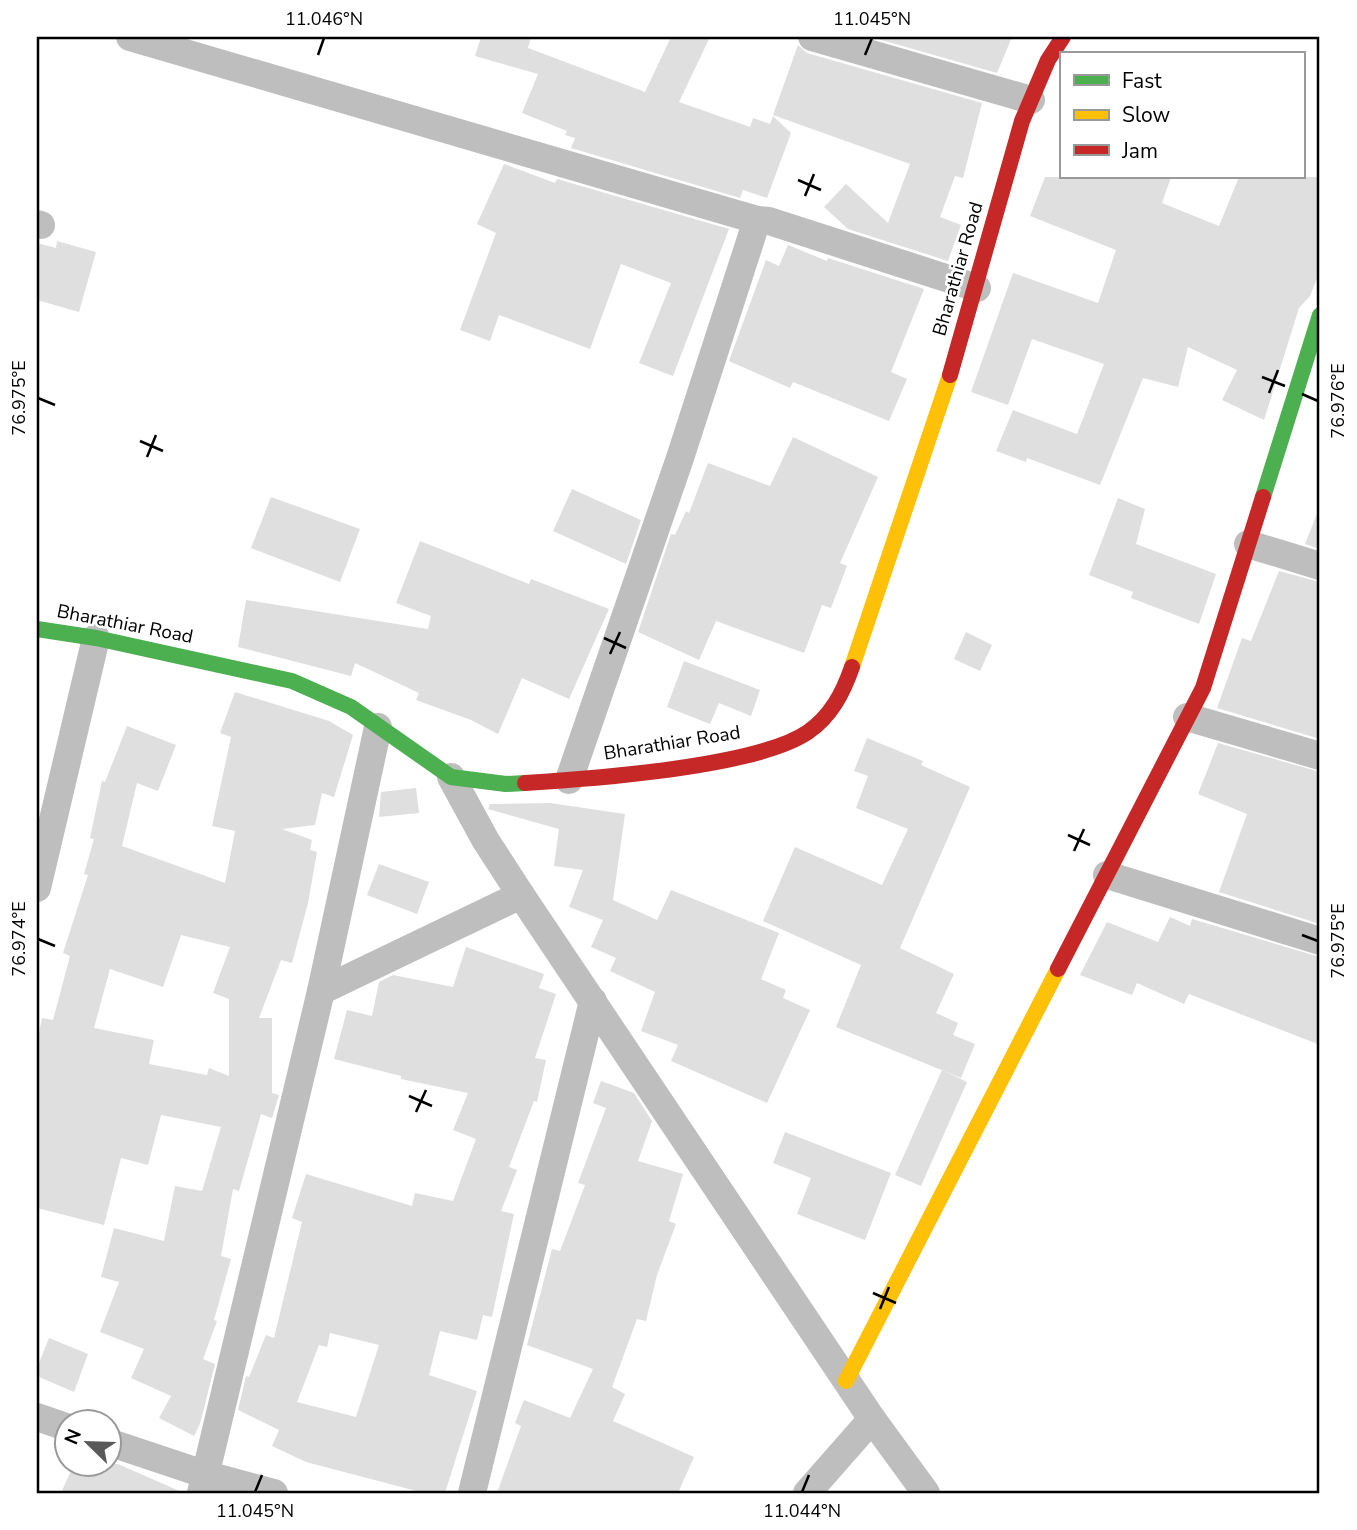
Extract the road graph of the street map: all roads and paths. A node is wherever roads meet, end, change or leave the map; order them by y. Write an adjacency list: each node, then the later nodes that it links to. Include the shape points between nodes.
1 (130, 37): 5 (street)
2 (812, 37): 4 (street)
3 (1063, 37): 4 (main road, Bharathiar Road)
4 (1031, 100): 6 (main road, Bharathiar Road)
5 (757, 220): 6 (street); 16 (street)
6 (977, 288): 16 (main road, Bharathiar Road, via 870,615 831,712 806,733 725,760)
7 (1320, 315): 8 (main road)
8 (1248, 544): 9 (street); 12 (main road, via 1203,688)
9 (1320, 566)
10 (37, 629): 11 (main road, Bharathiar Road)
11 (96, 638): 13 (main road, Bharathiar Road, via 292,681 351,707); 18 (street)
12 (1187, 717): 14 (street); 17 (main road)
13 (378, 727): 15 (main road, Bharathiar Road); 21 (street)
14 (1320, 756)
15 (451, 777): 16 (main road, Bharathiar Road, via 506,784); 19 (street)
16 (569, 780)
17 (1107, 875): 20 (street); 23 (main road)
18 (37, 888)
19 (521, 895): 21 (street); 22 (street)
20 (1320, 940)
21 (321, 990): 26 (street)
22 (593, 1001): 23 (street); 28 (street)
23 (846, 1381): 24 (street)
24 (872, 1419): 29 (street); 30 (street)
25 (122, 1448): 26 (street)
26 (204, 1484): 27 (street)
27 (274, 1493)
28 (471, 1493)
29 (807, 1493)
30 (926, 1493)

